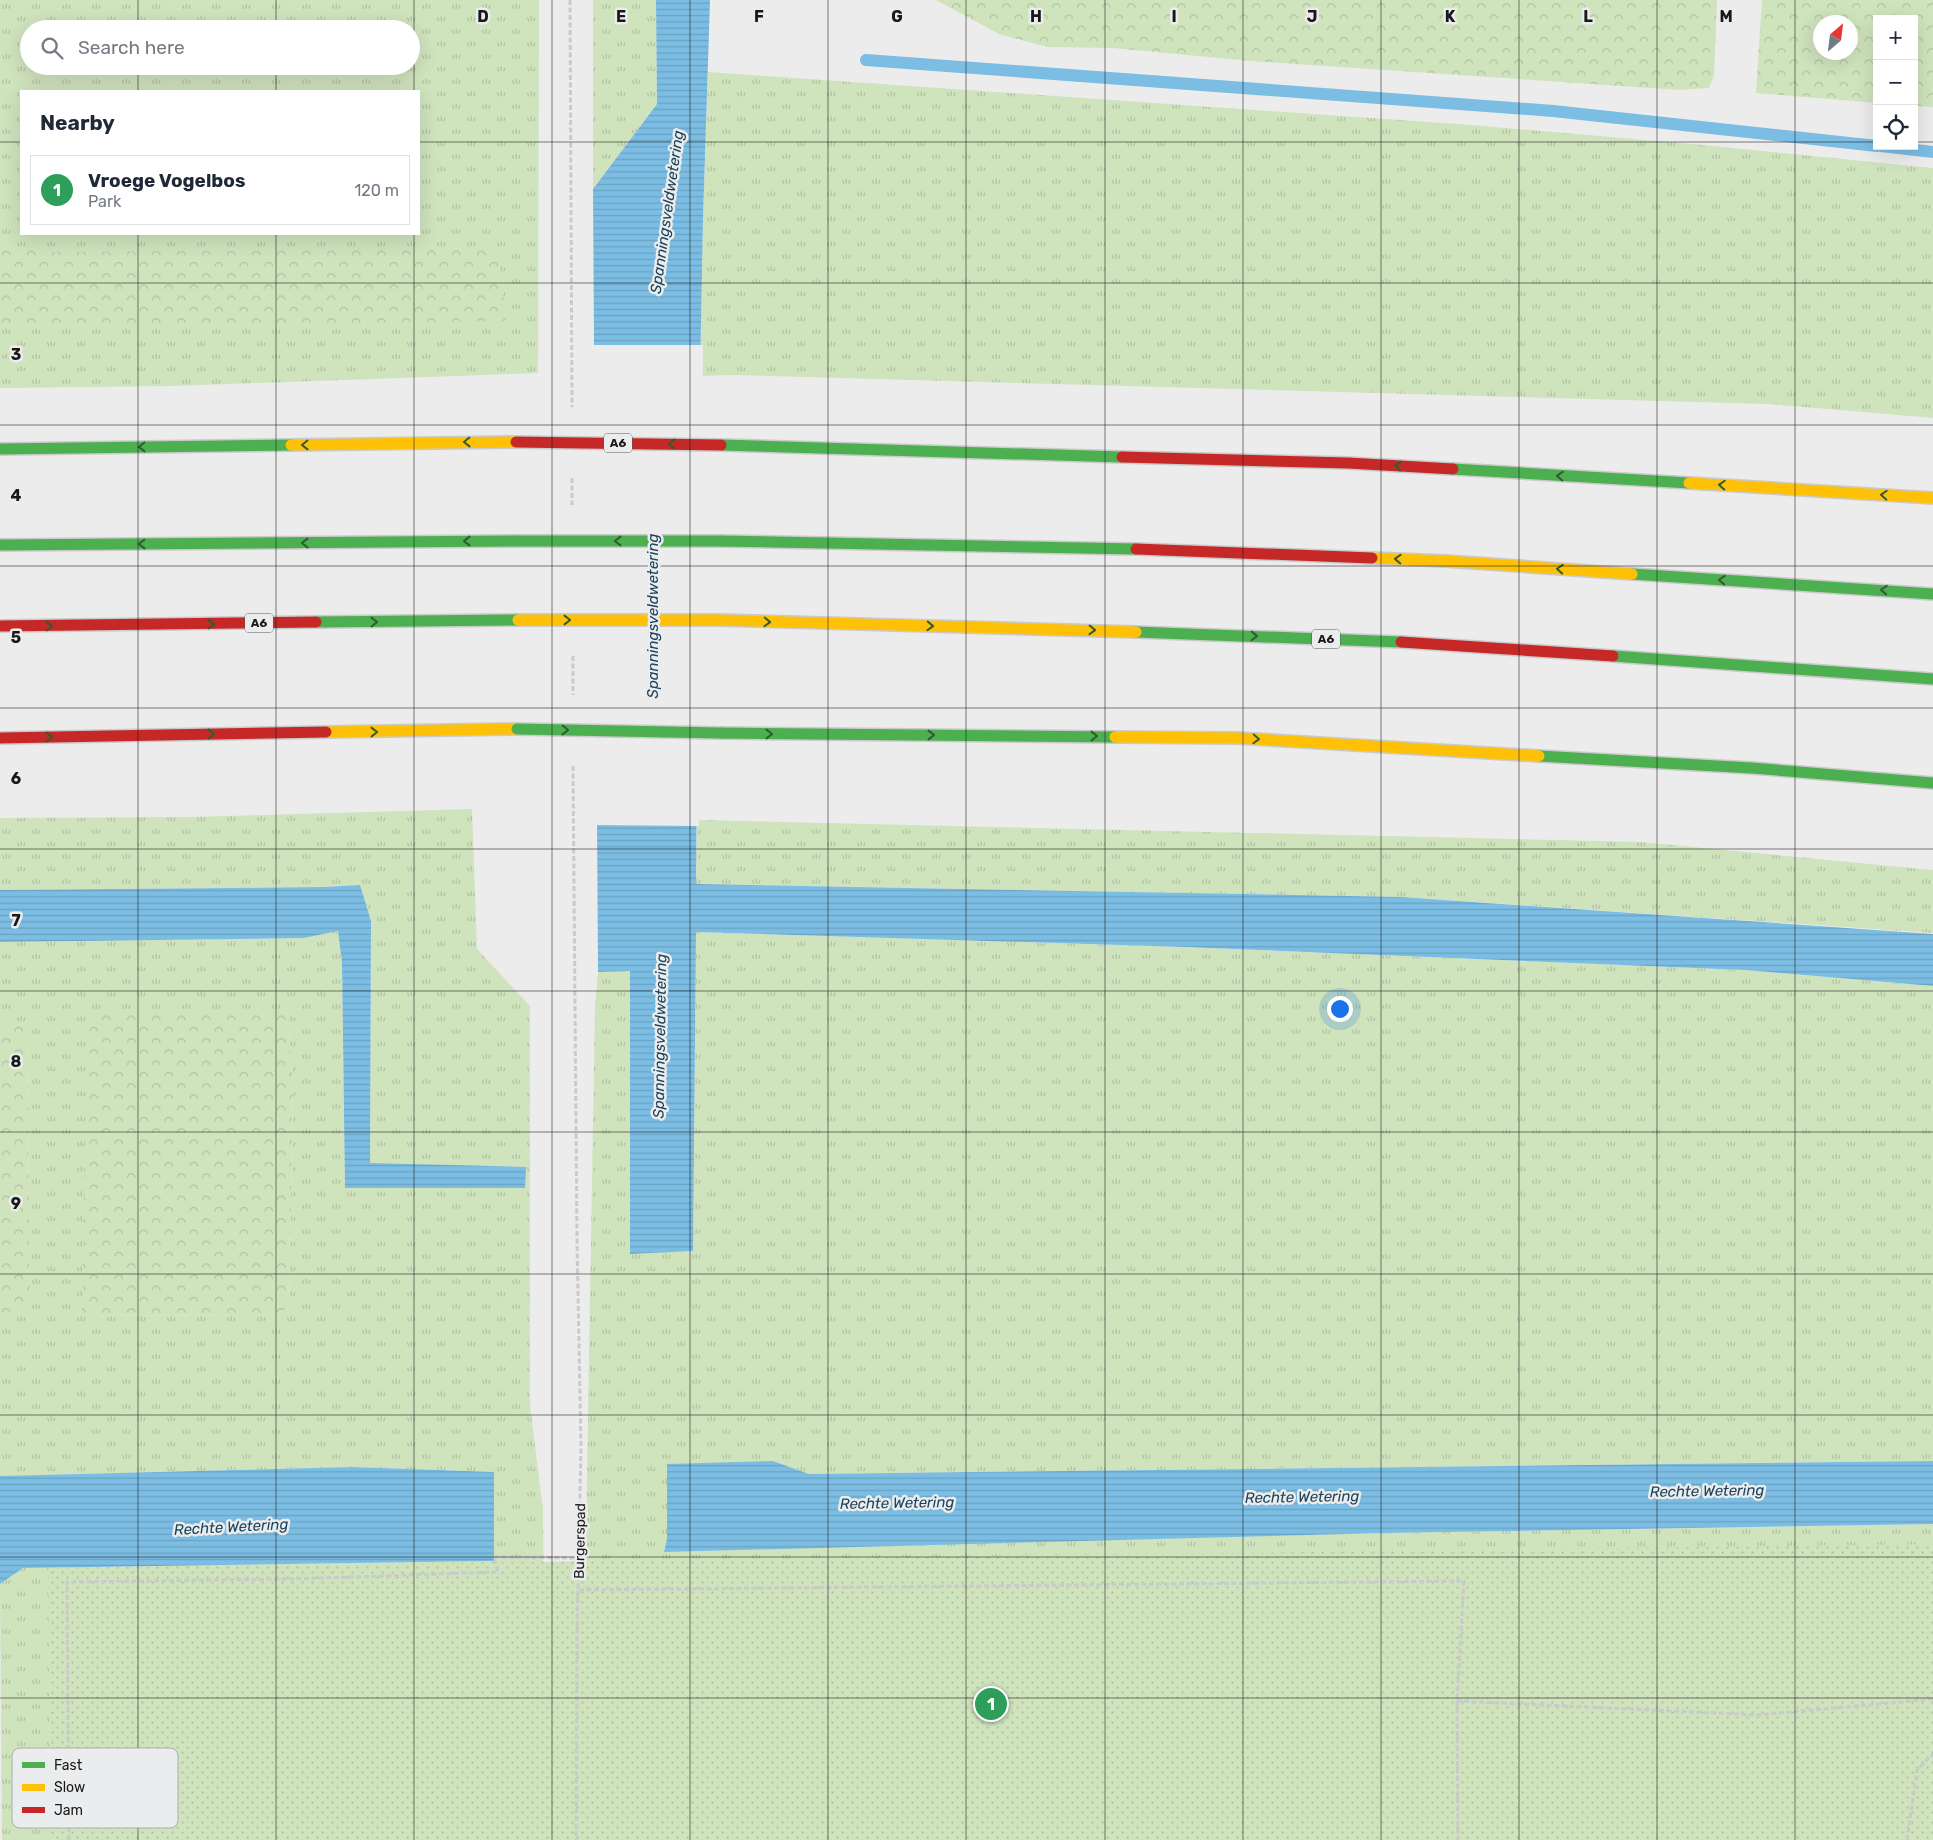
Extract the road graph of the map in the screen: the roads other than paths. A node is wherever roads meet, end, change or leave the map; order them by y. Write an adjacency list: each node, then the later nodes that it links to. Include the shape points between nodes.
1 (0, 449): 2 (highway, A6, one-way to 1, bridge, via 1348,463 721,445 516,442)
2 (1933, 498)
3 (0, 545): 4 (highway, one-way to 3, bridge, via 1446,561 1102,548 720,541)
4 (1933, 594)
5 (0, 626): 6 (highway, A6, one-way to 6, bridge, via 718,620 1086,630 1437,643)
6 (1933, 679)
7 (0, 738): 8 (highway, one-way to 8, bridge, via 517,729 1237,738 1752,768)
8 (1933, 783)

